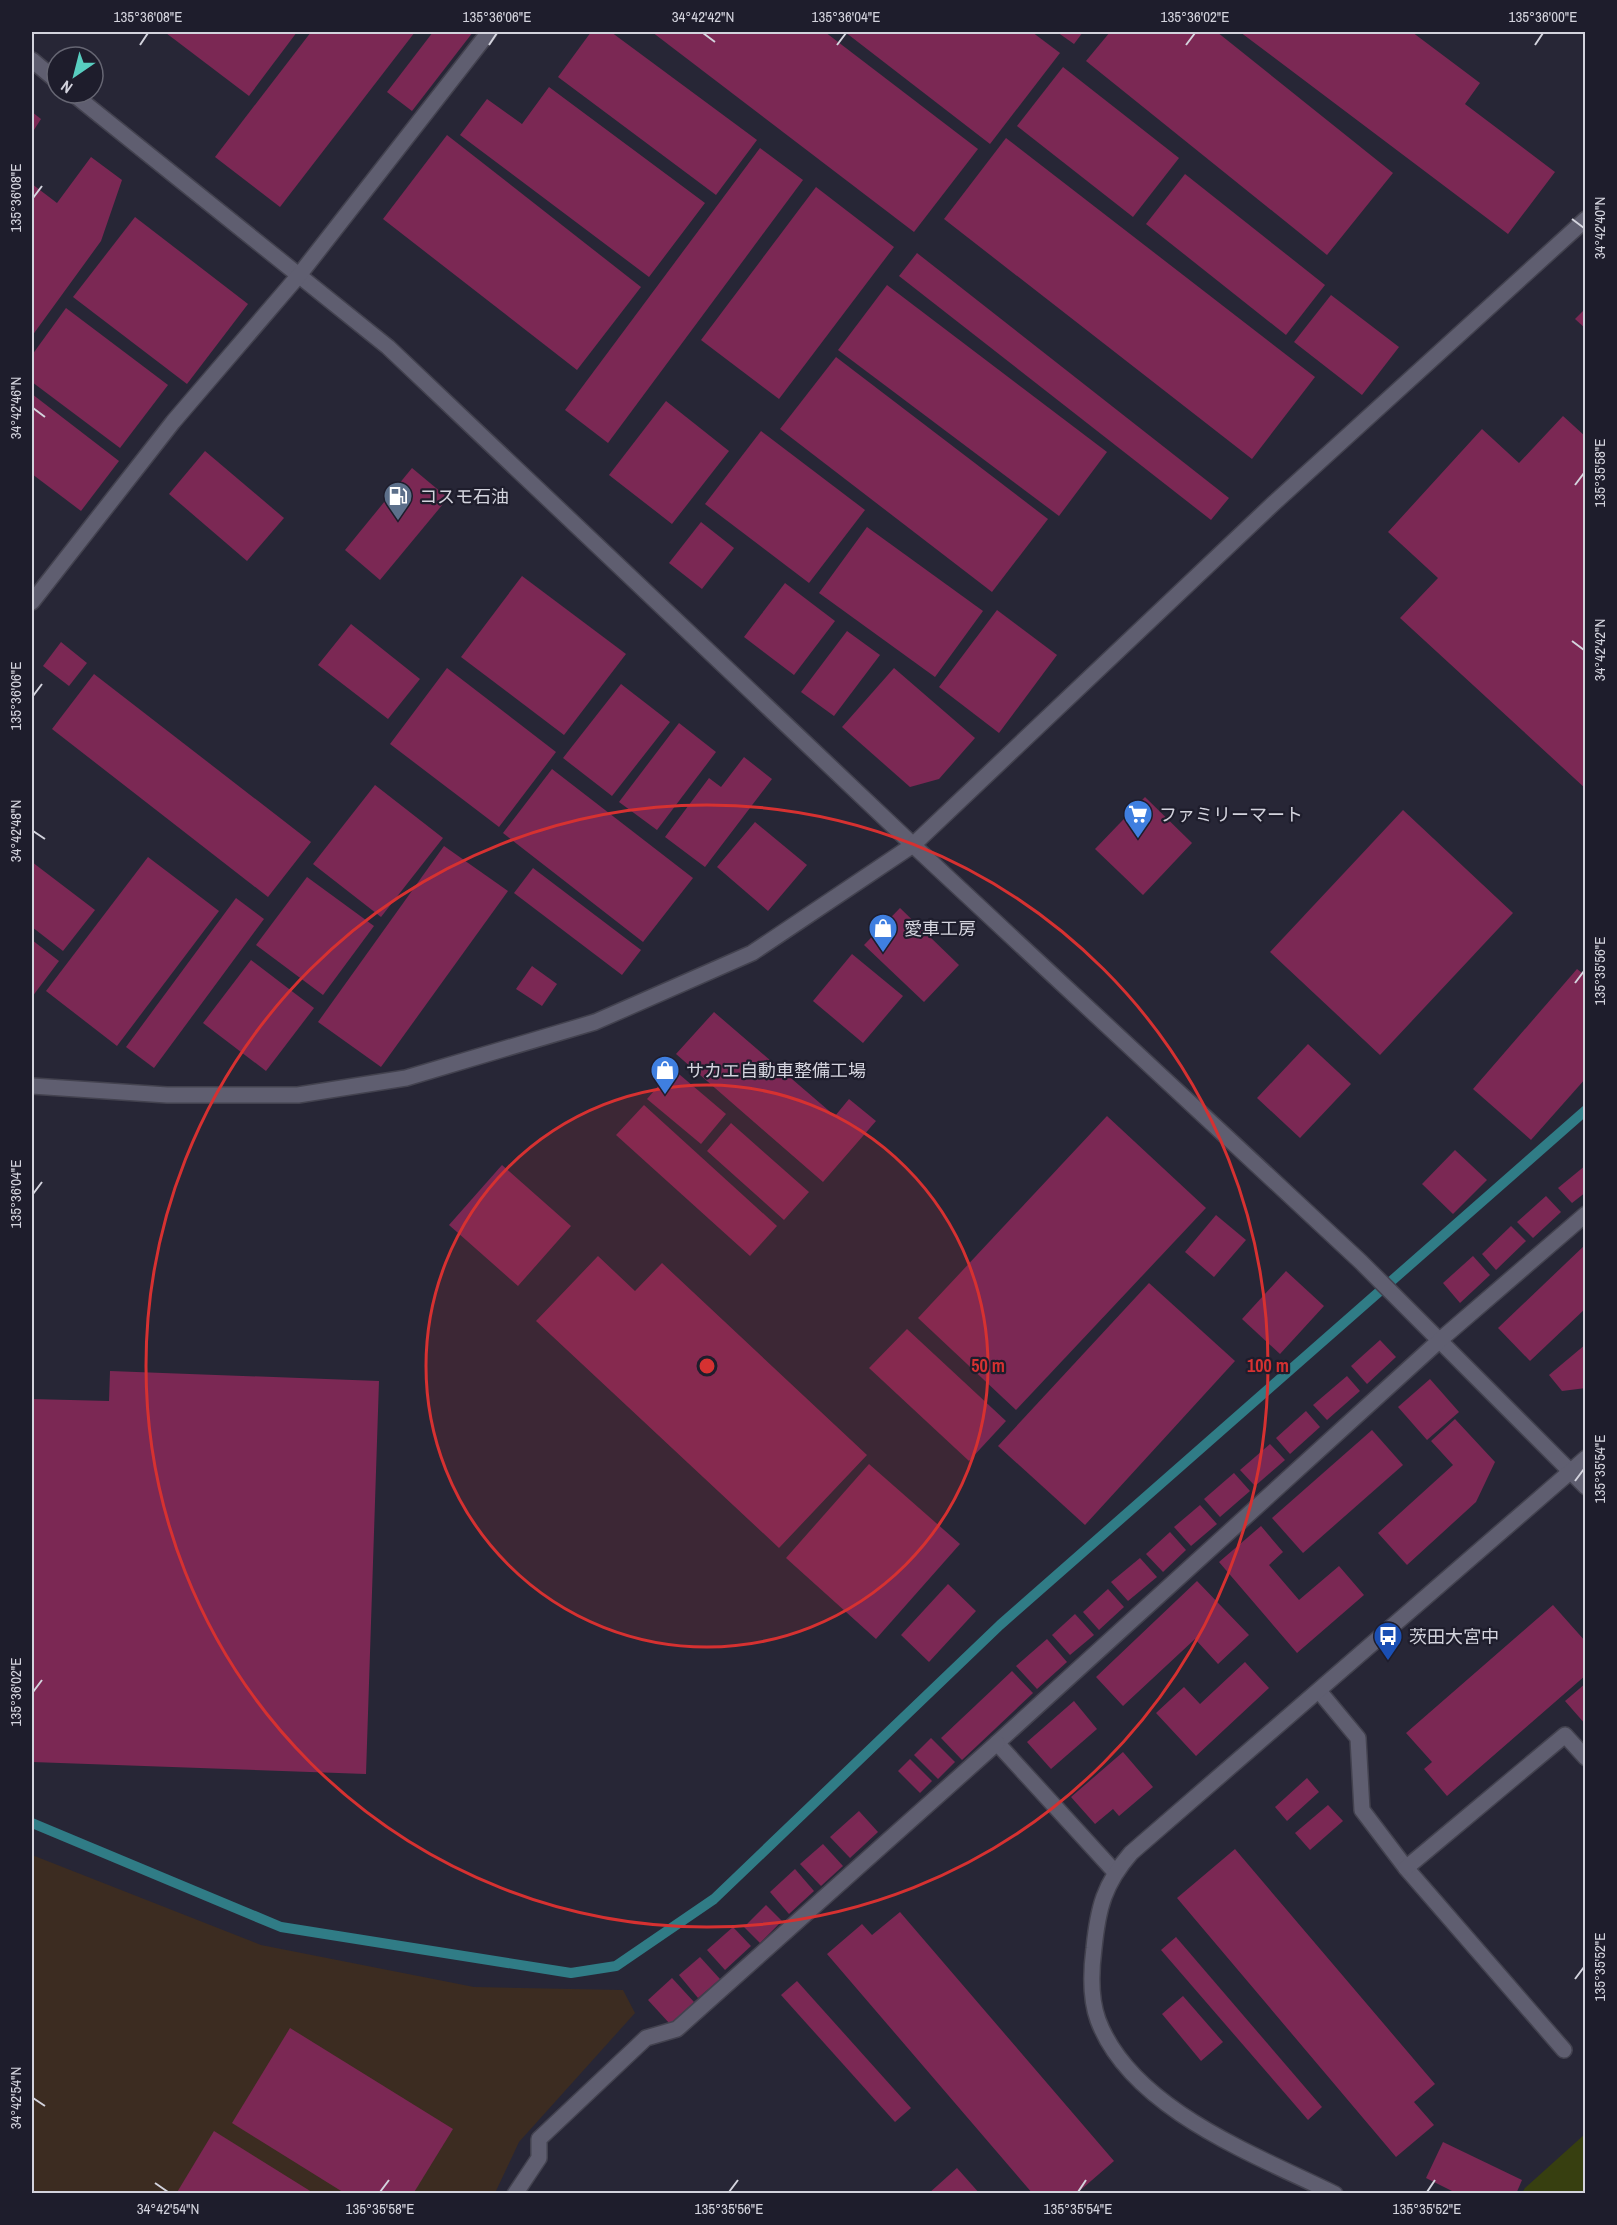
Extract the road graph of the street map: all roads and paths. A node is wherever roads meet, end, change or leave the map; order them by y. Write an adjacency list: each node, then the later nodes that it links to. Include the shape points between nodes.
1 (489, 32): 6 (street)
2 (32, 60): 3 (street)
3 (45, 71)
4 (87, 105): 6 (street)
5 (1586, 219): 8 (street, via 1274,503)
6 (300, 274): 7 (street, via 173,422); 8 (street, via 388,347)
7 (32, 602)
8 (913, 845): 9 (street, via 752,953 595,1022 406,1078 298,1095 167,1095); 11 (street)
9 (32, 1086)
10 (1586, 1214): 11 (street)
11 (1440, 1340): 13 (street); 16 (street)
12 (1586, 1458): 13 (street)
13 (1569, 1472): 14 (street); 15 (street)
14 (1586, 1487)
15 (1319, 1691): 18 (street, via 1358,1738 1362,1810); 19 (street, via 1158,1829)
16 (997, 1743): 19 (street); 21 (street, via 677,2029 646,2038 538,2139 538,2158)
17 (1586, 1758): 18 (street, via 1565,1735)
18 (1406, 1868): 20 (street)
19 (1115, 1872): 22 (street, via 1102,1896 1091,1973 1098,2019 1119,2058 1156,2095 1189,2118 1223,2139)
20 (1564, 2050)
21 (515, 2193)
22 (1335, 2193)

